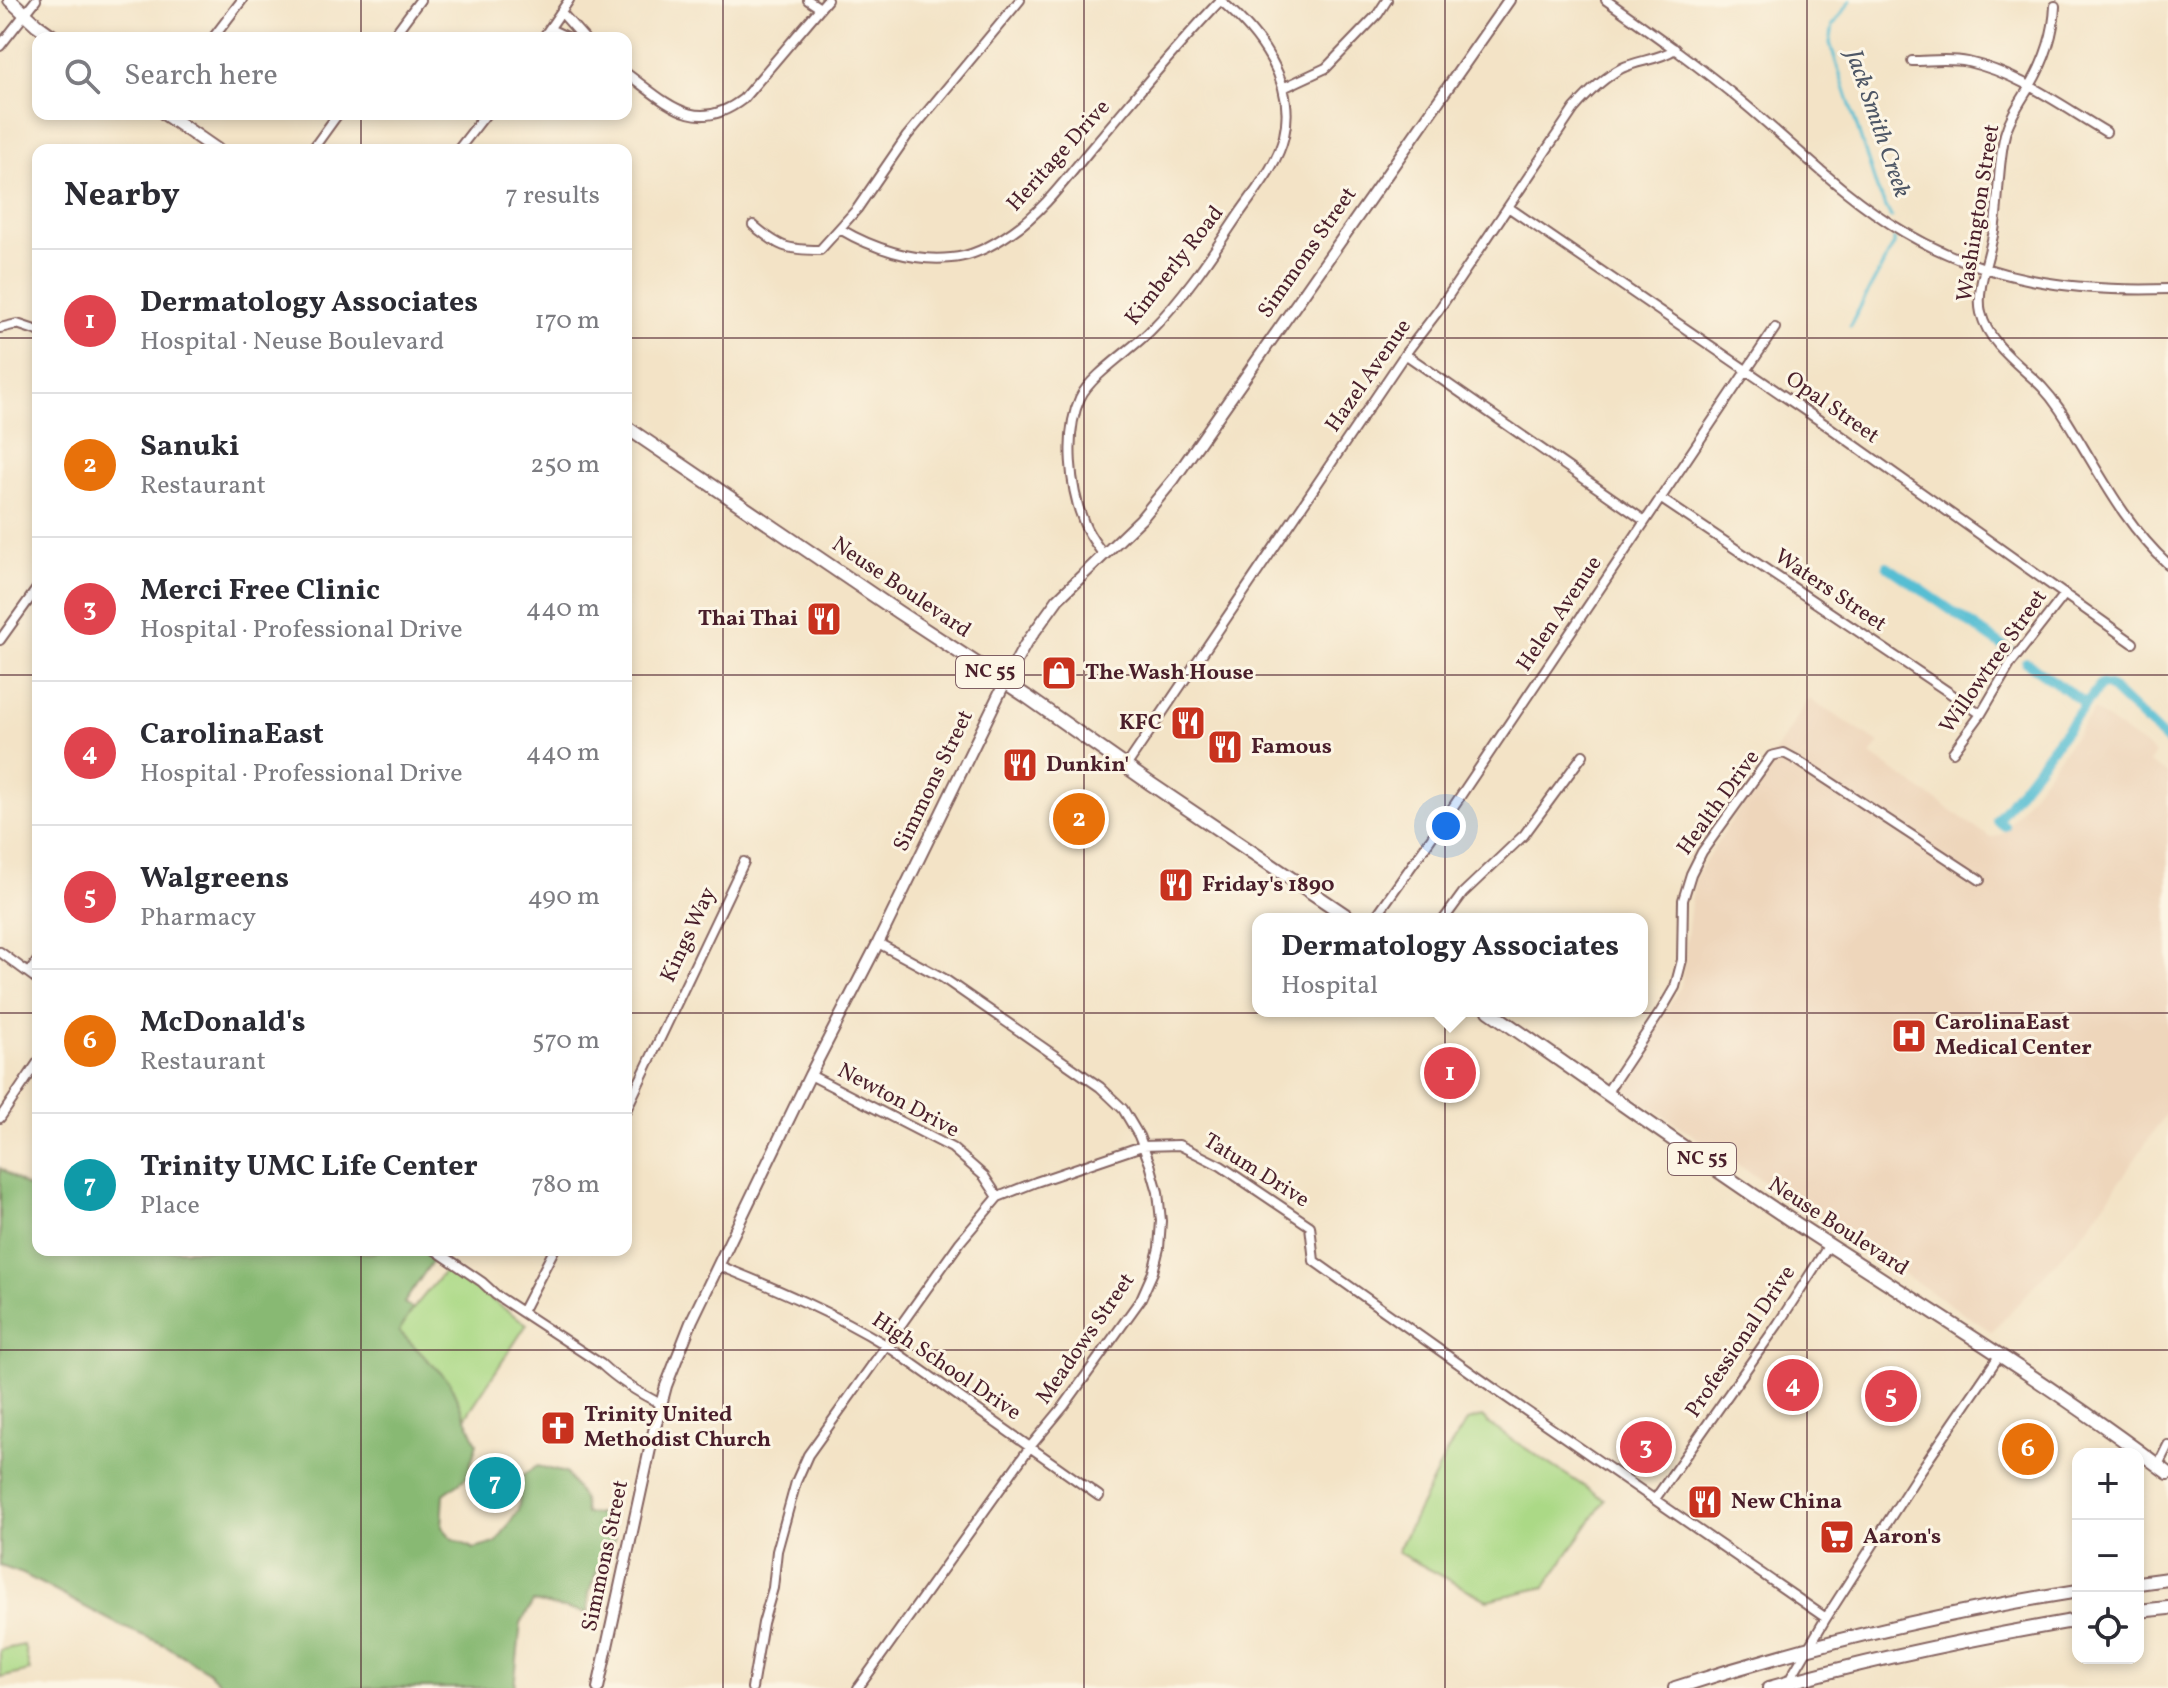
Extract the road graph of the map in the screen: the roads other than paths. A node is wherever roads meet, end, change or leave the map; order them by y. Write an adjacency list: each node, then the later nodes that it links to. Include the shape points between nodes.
1 (10, 0): 16 (main road)
2 (36, 0): 16 (street)
3 (242, 0): 19 (street)
4 (420, 0): 20 (street)
5 (569, 0): 15 (street)
6 (808, 0): 14 (street)
7 (827, 0): 14 (street)
8 (1020, 0): 39 (street, via 907,136)
9 (1221, 0): 29 (street, Kimberly Road, via 1251,29); 39 (street, Heritage Drive, via 1013,231 952,258 905,256)
10 (1387, 0): 29 (street, via 1326,68)
11 (1509, 0): 50 (street, Simmons Street, via 1188,459 1141,519)
12 (1606, 0): 25 (street)
13 (2055, 6): 28 (street, Washington Street, via 2052,36)
14 (820, 8): 27 (street, via 743,99 712,116 681,112)
15 (561, 12): 17 (street); 23 (street)
16 (26, 14): 18 (main road); 24 (street)
17 (550, 29): 21 (street); 22 (street)
18 (48, 32)
19 (218, 32)
20 (396, 32)
21 (548, 32)
22 (556, 32)
23 (579, 32)
24 (0, 46)
25 (1675, 49): 37 (street, Hazel Avenue, via 1624,67 1593,88); 40 (street, via 1872,211 1905,233)
26 (1912, 61): 28 (street, via 1966,62)
27 (632, 77)
28 (2030, 86): 33 (street); 40 (street, Washington Street, via 2005,133)
29 (1283, 88): 50 (street, Kimberly Road, via 1284,137 1273,163 1172,306 1081,395 1072,422 1075,489 1085,527)
30 (174, 120): 34 (main road)
31 (334, 120): 35 (street)
32 (481, 120): 36 (street)
33 (2106, 132)
34 (208, 144)
35 (316, 144)
36 (463, 144)
37 (1508, 207): 45 (street, Hazel Avenue); 46 (street, Opal Street)
38 (753, 225): 39 (street, via 776,244 797,250 820,250)
39 (840, 229)
40 (1987, 268): 41 (street, via 2061,286); 51 (street, Washington Street, via 1980,304 1985,326 2060,409 2127,520)
41 (2168, 289)
42 (0, 328): 44 (street, via 17,324)
43 (1775, 328): 46 (street, Helen Avenue)
44 (32, 329)
45 (1405, 354): 49 (street); 60 (street, Hazel Avenue)
46 (1746, 370): 48 (street, Helen Avenue); 52 (street, Opal Street)
47 (632, 431): 56 (main road, Neuse Boulevard / NC 55)
48 (1660, 498): 49 (street, Helen Avenue); 57 (street, Waters Street)
49 (1645, 521): 64 (street, Helen Avenue)
50 (1103, 554): 56 (street, Simmons Street, via 1045,615)
51 (2168, 564)
52 (2065, 594): 55 (street, Opal Street); 57 (street, Willowtree Street, via 2011,663)
53 (32, 595): 54 (street)
54 (0, 640)
55 (2133, 643)
56 (1005, 682): 60 (main road, Neuse Boulevard / NC 55); 66 (street, Simmons Street)
57 (1981, 714): 58 (street, Willowtree Street)
58 (1953, 752)
59 (1583, 755): 65 (street, via 1524,835)
60 (1127, 765): 63 (main road, Neuse Boulevard / NC 55)
61 (744, 862): 75 (street, Kings Way)
62 (1980, 880): 74 (street, Health Drive, via 1797,760 1784,753 1771,756 1691,874 1683,900 1682,960 1675,987)
63 (1342, 913)
64 (1378, 913)
65 (1448, 913)
66 (878, 943): 73 (street, Simmons Street); 77 (street, Meadows Street, via 943,978 1100,1087 1123,1109)
67 (0, 952): 69 (street)
68 (32, 969): 69 (street)
69 (29, 973): 70 (street)
70 (32, 975)
71 (1498, 1017): 74 (main road, Neuse Boulevard / NC 55)
72 (32, 1071): 76 (street)
73 (810, 1075): 78 (street, Newton Drive, via 952,1148 984,1176); 82 (street, Simmons Street)
74 (1607, 1092): 79 (main road, Neuse Boulevard / NC 55)
75 (632, 1097)
76 (0, 1118)
77 (1142, 1146): 78 (street, Tatum Drive); 88 (street, Meadows Street, via 1158,1192 1161,1221 1153,1272 1141,1299); 91 (street, Tatum Drive, via 1179,1145 1192,1151 1310,1226 1314,1261)
78 (998, 1197): 84 (street, Tatum Drive)
79 (1829, 1245): 85 (main road, Neuse Boulevard / NC 55); 91 (street, Professional Drive)
80 (443, 1256): 83 (street)
81 (551, 1256): 83 (street)
82 (720, 1266): 84 (street, High School Drive); 86 (street, Simmons Street, via 680,1348)
83 (522, 1312): 86 (street)
84 (886, 1345): 88 (street, High School Drive); 102 (street, Tatum Drive, via 808,1455 796,1482 777,1551)
85 (1999, 1356): 89 (main road, Neuse Boulevard / NC 55); 97 (street)
86 (661, 1404): 101 (street, Simmons Street)
87 (2168, 1445): 89 (street)
88 (1030, 1447): 90 (street, High School Drive); 103 (street, Meadows Street)
89 (2165, 1471)
90 (1099, 1496)
91 (1655, 1499): 97 (street, Tatum Drive)
92 (2168, 1579): 93 (main road)
93 (2144, 1582)
94 (2072, 1592): 99 (main road)
95 (2168, 1608): 96 (main road)
96 (2144, 1610)
97 (1826, 1618): 99 (street)
98 (2072, 1621): 100 (main road, via 1942,1645)
99 (1807, 1649): 100 (street); 104 (main road)
100 (1787, 1685): 105 (main road)
101 (598, 1688)
102 (752, 1688)
103 (858, 1688)
104 (1675, 1688)
105 (1769, 1688)

